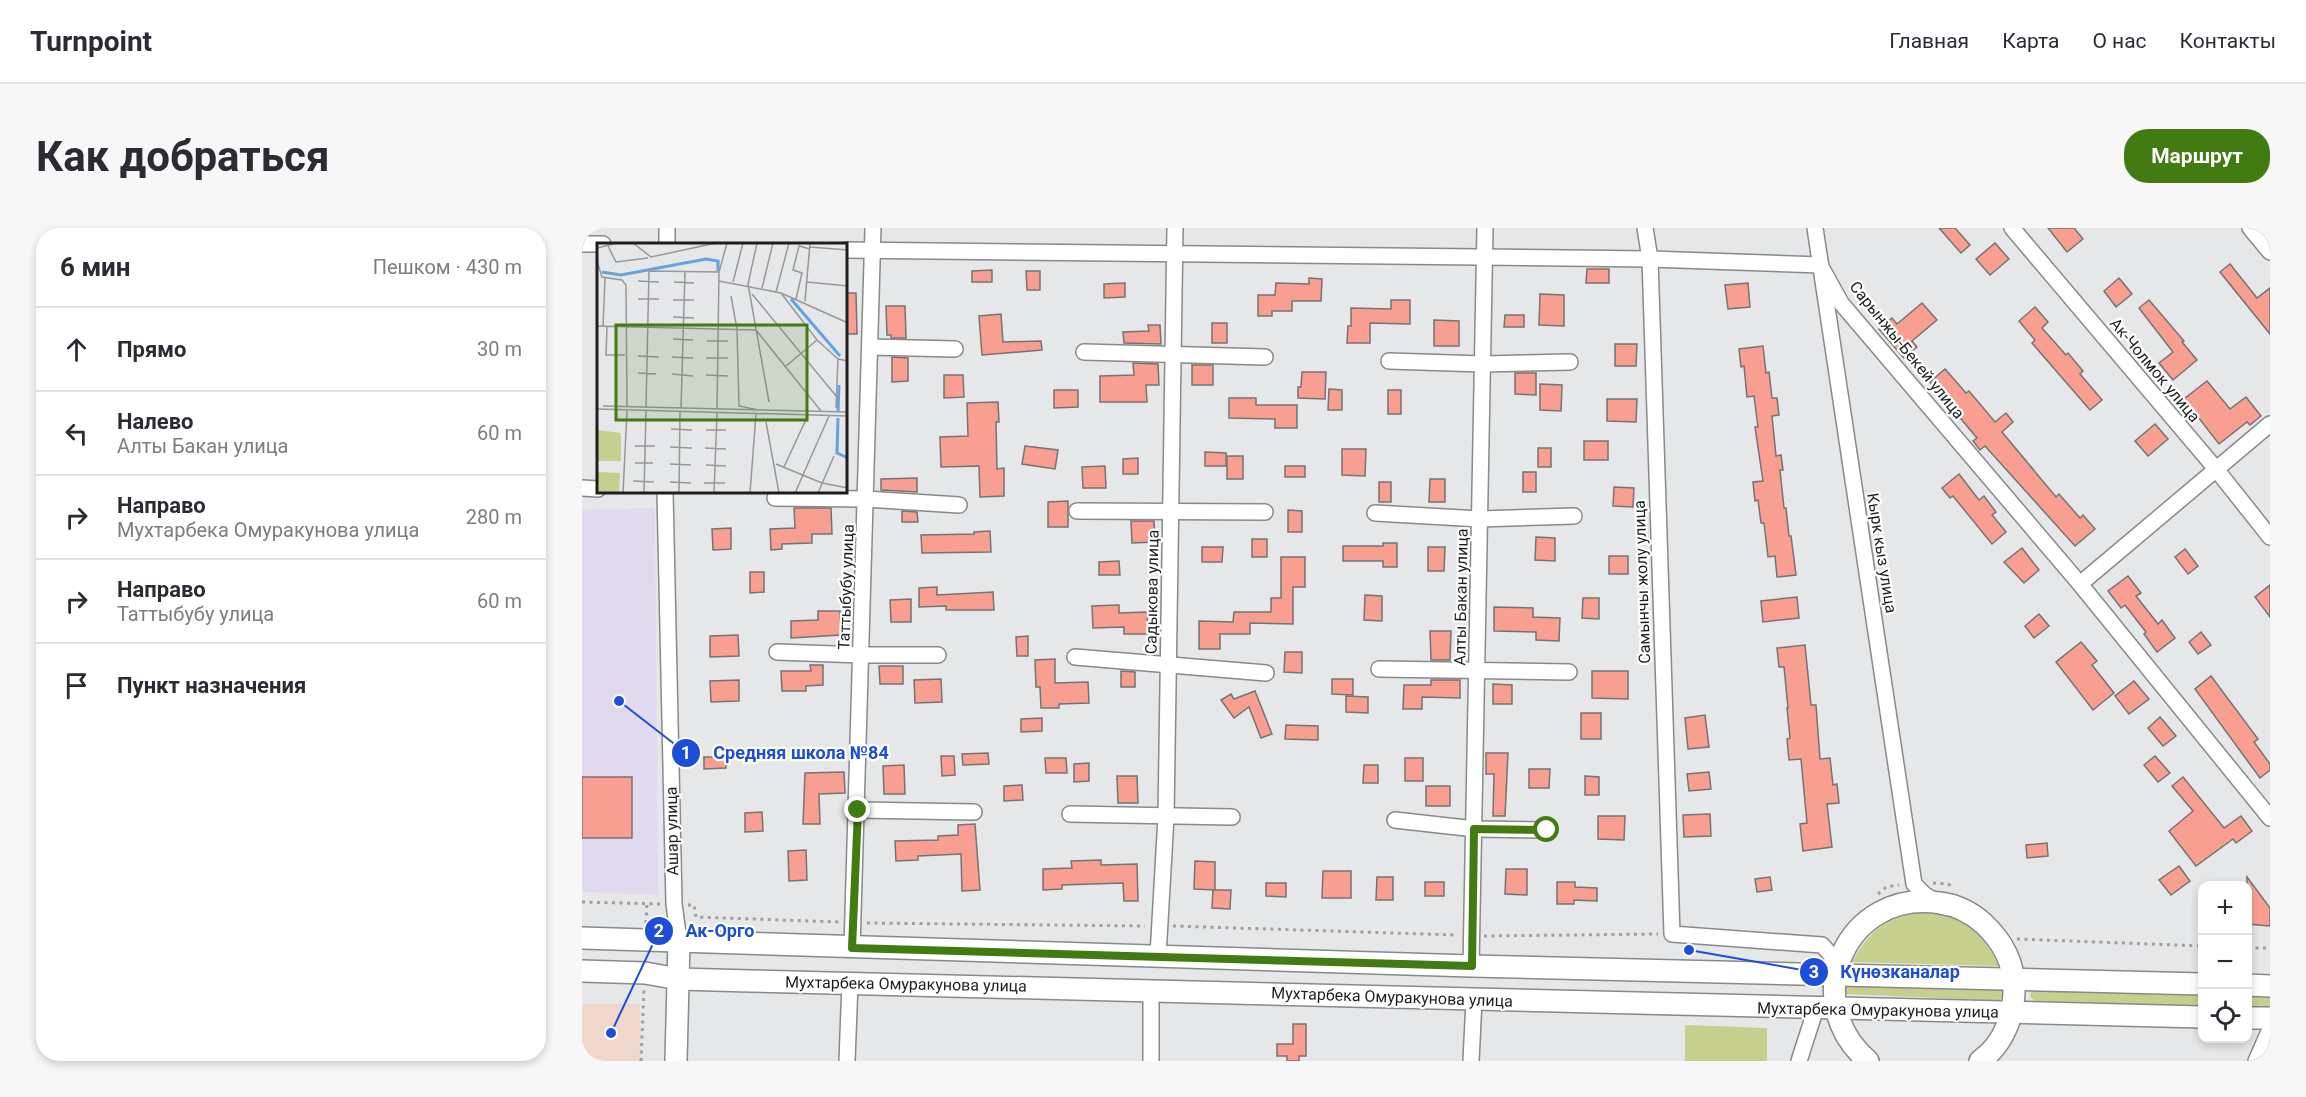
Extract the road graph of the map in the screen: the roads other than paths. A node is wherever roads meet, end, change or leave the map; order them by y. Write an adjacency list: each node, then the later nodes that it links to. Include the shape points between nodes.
1 (873, 228): 9 (street, Таттыбубу улица)
2 (1175, 228): 10 (street, Садыкова улица)
3 (1485, 228): 12 (street, Алты Бакан улица)
4 (1645, 228): 13 (street, Самынчы жолу улица)
5 (1815, 228): 14 (street, Кырк кыз улица)
6 (2012, 228): 24 (street, Ак-Чолмок улица)
7 (2250, 228): 11 (street)
8 (848, 250): 9 (street)
9 (872, 251): 10 (street); 15 (street, Таттыбубу улица)
10 (1175, 252): 12 (street); 18 (street, Садыкова улица)
11 (2270, 252)
12 (1485, 258): 13 (street); 22 (street, Алты Бакан улица)
13 (1650, 259): 14 (street); 66 (street, Самынчы жолу улица, via 1672,934 1822,945 1831,955)
14 (1820, 265): 38 (street, Сарынжы-Бекей улица, via 1841,303); 57 (street, Кырк кыз улица)
15 (870, 347): 16 (street); 29 (street, Таттыбубу улица)
16 (955, 349)
17 (1084, 352): 18 (street)
18 (1174, 355): 19 (street); 32 (street, Садыкова улица)
19 (1265, 357)
20 (1389, 362): 22 (street)
21 (1570, 362): 22 (street)
22 (1483, 364): 36 (street, Алты Бакан улица)
23 (2270, 424): 24 (street)
24 (2216, 469): 37 (street, Ак-Чолмок улица); 38 (street)
25 (582, 488): 26 (street)
26 (597, 489)
27 (665, 494): 61 (street, Ашар улица, via 674,904)
28 (775, 498): 29 (street)
29 (866, 499): 30 (street); 40 (street, Таттыбубу улица)
30 (958, 505)
31 (1077, 511): 32 (street)
32 (1171, 512): 33 (street); 43 (street, Садыкова улица)
33 (1265, 512)
34 (1375, 513): 36 (street)
35 (1574, 516): 36 (street)
36 (1480, 519): 45 (street, Алты Бакан улица)
37 (2270, 537)
38 (2080, 584): 53 (street, Сарынжы-Бекей улица)
39 (777, 652): 40 (street)
40 (862, 655): 41 (street); 48 (street, Таттыбубу улица)
41 (938, 655)
42 (1075, 657): 43 (street)
43 (1168, 664): 47 (street); 51 (street, Садыкова улица)
44 (1379, 669): 45 (street)
45 (1477, 671): 46 (street); 55 (street, Алты Бакан улица)
46 (1569, 672)
47 (1266, 673)
48 (858, 810): 49 (street); 62 (street, Таттыбубу улица)
49 (974, 812)
50 (1070, 814): 51 (street)
51 (1166, 817): 52 (street); 63 (street, Садыкова улица)
52 (1232, 817)
53 (2270, 818)
54 (1395, 820): 55 (street)
55 (1474, 829): 56 (street); 64 (street, Алты Бакан улица)
56 (1547, 830)
57 (1914, 884): 58 (street, via 1925,895); 59 (street)
58 (1934, 892): 59 (main road); 68 (main road, via 1992,932 2006,954)
59 (1897, 905): 66 (main road, via 1856,931)
60 (582, 938): 61 (main road, Мухтарбека Омуракунова улица)
61 (679, 941): 62 (main road, Мухтарбека Омуракунова улица); 67 (main road, Ашар улица)
62 (852, 948): 63 (main road, Мухтарбека Омуракунова улица)
63 (1158, 956): 64 (main road, Мухтарбека Омуракунова улица)
64 (1472, 966): 66 (main road, Мухтарбека Омуракунова улица)
65 (582, 971): 67 (main road, Мухтарбека Омуракунова улица, via 645,973)
66 (1835, 974): 68 (main road, Мухтарбека Омуракунова улица); 75 (main road)
67 (679, 979): 69 (main road, Мухтарбека Омуракунова улица); 81 (main road, Ашар улица)
68 (2014, 980): 70 (main road, Мухтарбека Омуракунова улица); 76 (main road)
69 (850, 983): 73 (main road, Мухтарбека Омуракунова улица); 82 (street)
70 (2198, 984)
71 (2252, 986): 72 (main road)
72 (2270, 986)
73 (1150, 990): 74 (main road, Мухтарбека Омуракунова улица); 83 (street)
74 (1474, 1000): 75 (main road, Мухтарбека Омуракунова улица); 84 (street)
75 (1826, 1008): 76 (main road, Мухтарбека Омуракунова улица); 85 (street); 86 (main road)
76 (2012, 1013): 77 (main road, Мухтарбека Омуракунова улица); 87 (main road, via 1996,1045)
77 (2198, 1017)
78 (2252, 1018): 79 (main road)
79 (2270, 1018)
80 (2270, 1029): 88 (street)
81 (676, 1061)
82 (847, 1061)
83 (1150, 1061)
84 (1471, 1061)
85 (1799, 1061)
86 (1868, 1061)
87 (1980, 1061)
88 (2256, 1061)

